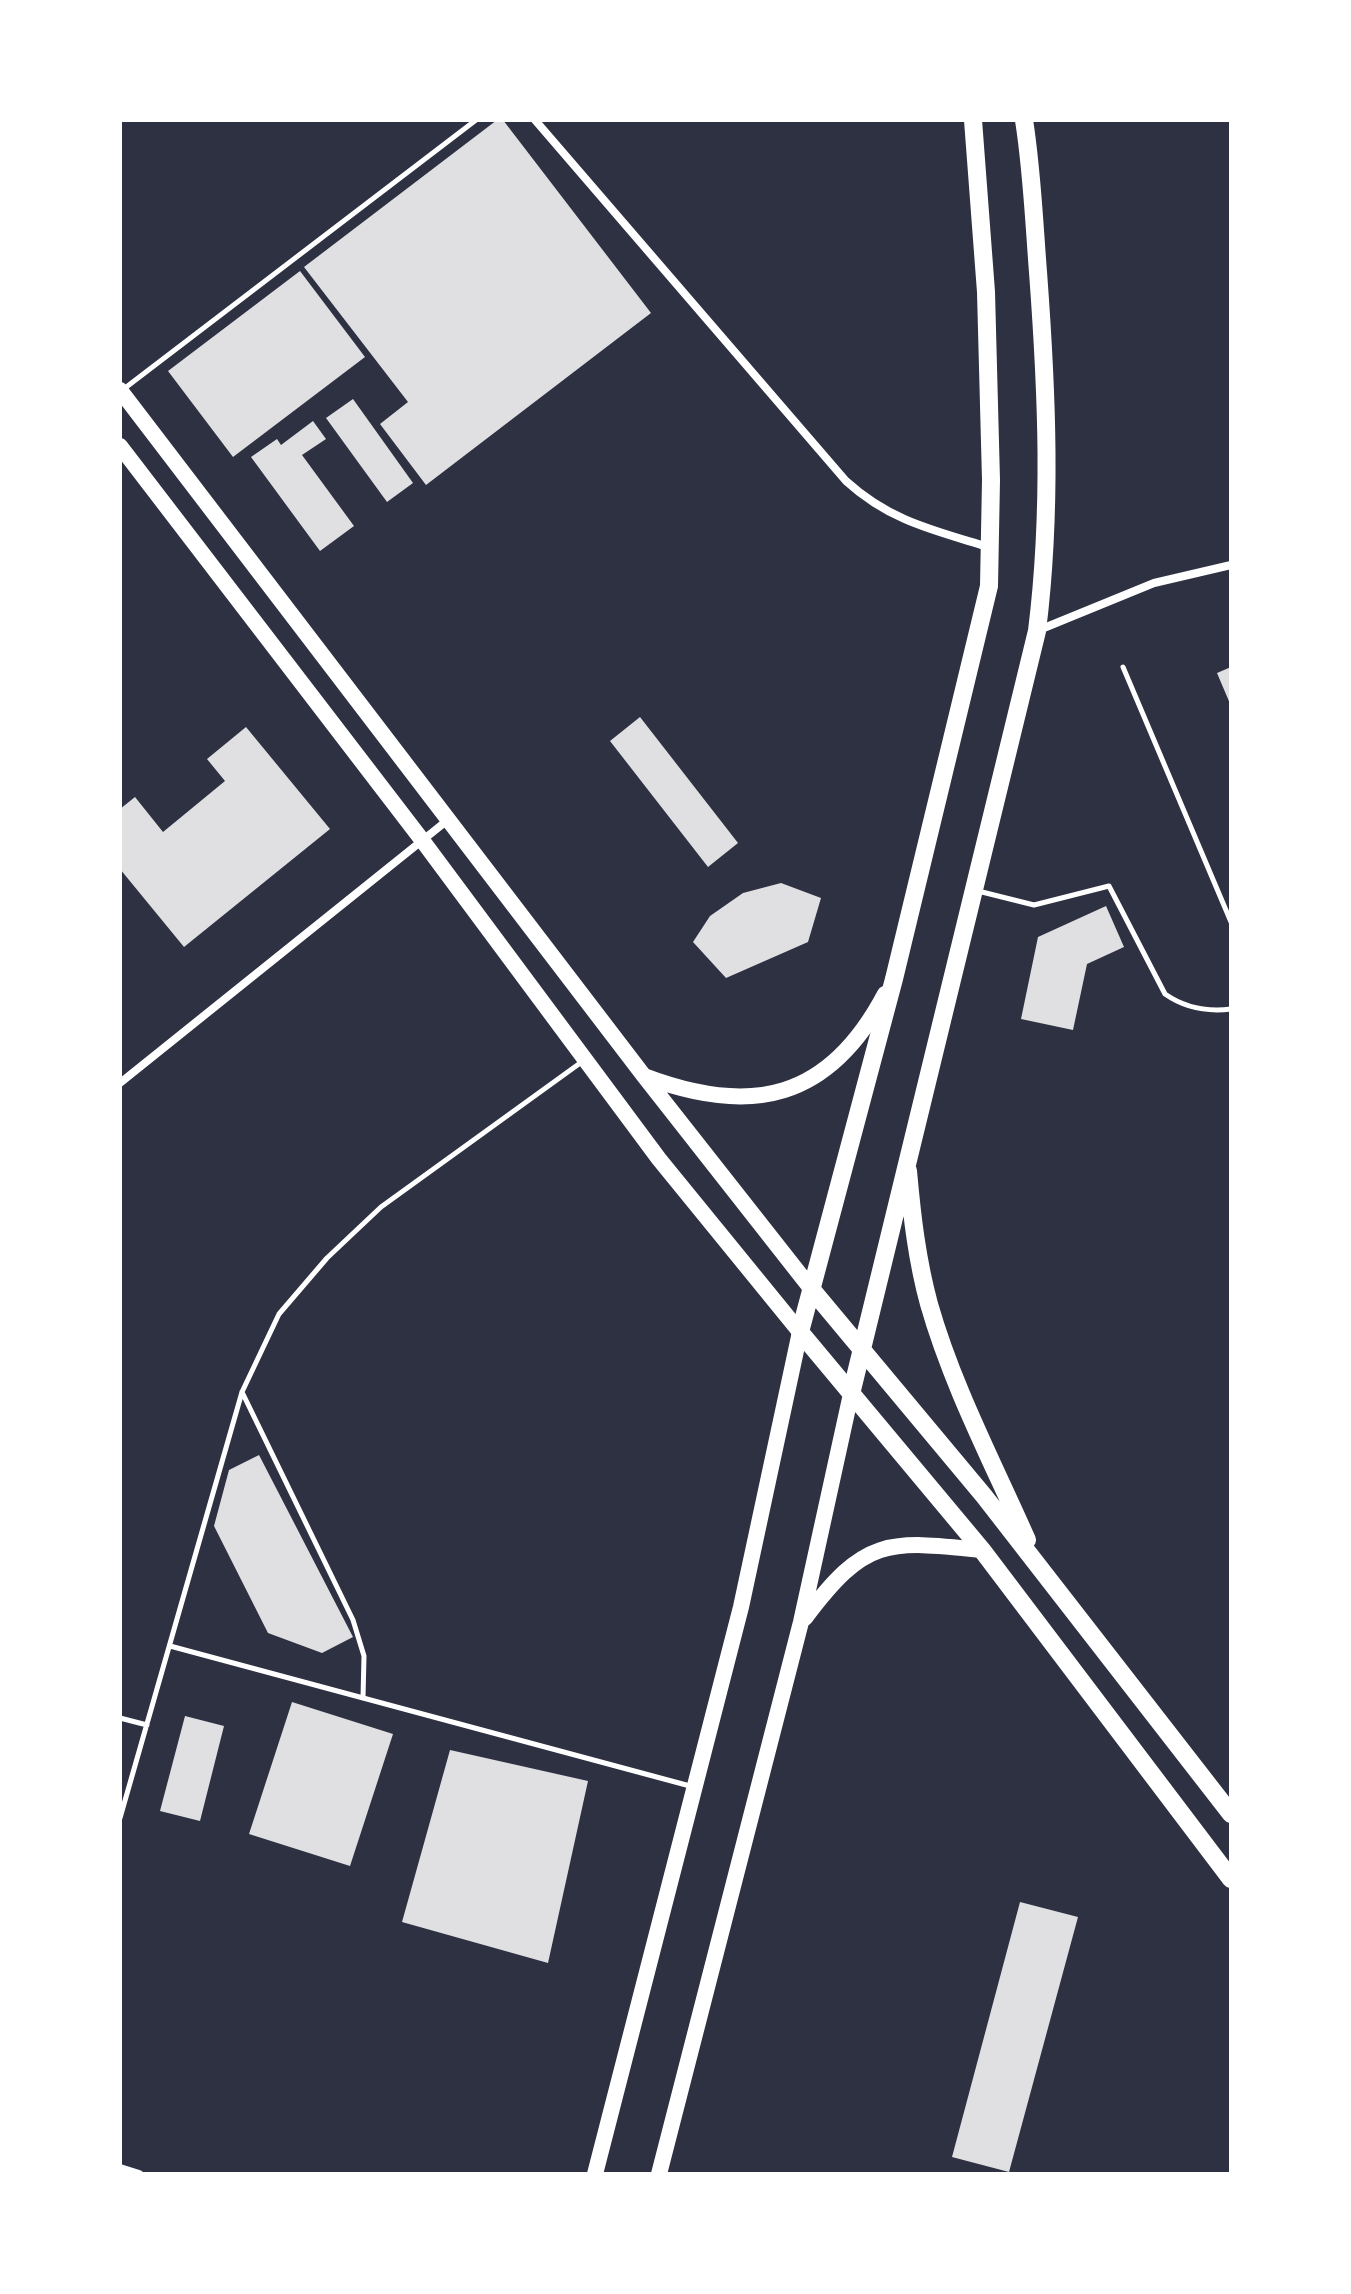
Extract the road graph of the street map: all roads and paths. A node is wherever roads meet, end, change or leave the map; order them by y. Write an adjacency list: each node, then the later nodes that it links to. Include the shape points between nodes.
1 (476, 120): 5 (lane)
2 (535, 120): 7 (street, via 846,481 896,518)
3 (973, 120): 7 (highway, via 986,292)
4 (1024, 120): 9 (highway, via 1049,481)
5 (120, 391): 11 (main road)
6 (120, 446): 12 (main road)
7 (992, 548): 15 (highway, via 983,621)
8 (1231, 565): 9 (street, via 1154,583)
9 (1037, 631): 13 (highway)
10 (1123, 667): 14 (lane)
11 (450, 818): 12 (street); 18 (main road)
12 (422, 840): 17 (main road); 19 (street)
13 (974, 890): 16 (lane, via 1034,905 1109,886 1165,994 1210,1012); 20 (highway)
14 (1231, 922)
15 (894, 979): 18 (main road, via 873,1018 849,1047 824,1073 803,1084 756,1098 714,1096); 21 (highway)
16 (1231, 1009)
17 (586, 1059): 22 (main road, via 659,1159); 24 (lane, via 381,1207 327,1258 279,1314)
18 (644, 1076): 21 (main road)
19 (120, 1083)
20 (907, 1153): 23 (highway); 27 (highway, via 914,1236 929,1303)
21 (813, 1291): 22 (highway); 23 (highway)
22 (800, 1332): 25 (highway); 33 (main road, via 741,1607)
23 (864, 1348): 25 (highway); 27 (highway)
24 (242, 1392): 29 (lane); 30 (lane, via 353,1620 364,1656)
25 (851, 1394): 26 (highway); 28 (main road)
26 (982, 1550): 28 (main road, via 895,1544 861,1558 833,1580); 36 (highway)
27 (1038, 1565): 34 (highway)
28 (801, 1622): 40 (main road)
29 (170, 1646): 30 (lane); 32 (lane)
30 (363, 1698): 33 (lane)
31 (120, 1718): 32 (lane)
32 (147, 1725): 35 (lane)
33 (695, 1788): 39 (main road)
34 (1231, 1814)
35 (120, 1818)
36 (1231, 1879)
37 (120, 2168): 38 (street)
38 (139, 2174)
39 (595, 2174)
40 (659, 2174)

